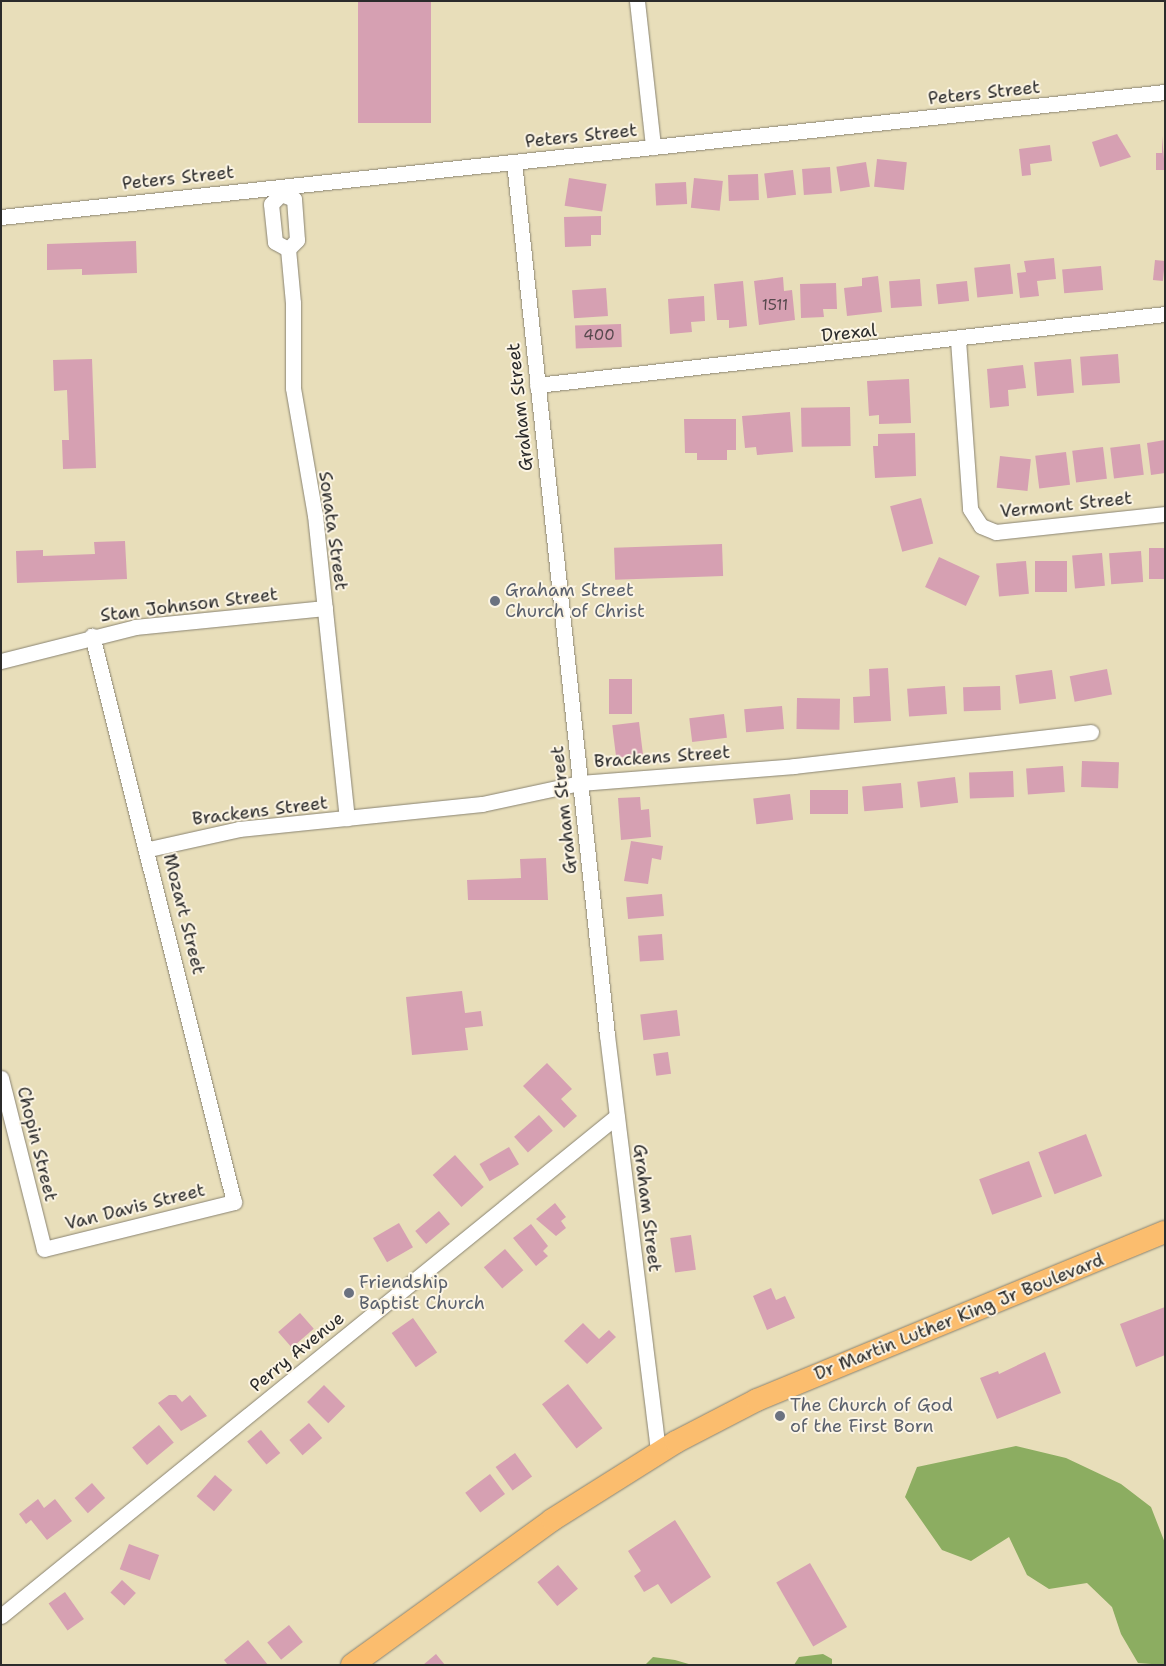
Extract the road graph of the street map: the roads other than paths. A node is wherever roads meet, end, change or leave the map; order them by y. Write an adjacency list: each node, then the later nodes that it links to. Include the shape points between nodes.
1 (638, 1): 3 (street)
2 (1165, 92): 3 (street, Peters Street)
3 (653, 147): 4 (street, Peters Street)
4 (514, 162): 5 (street, Peters Street); 10 (street, Graham Street)
5 (281, 190): 6 (street, Peters Street); 7 (street, Sonata Street, via 294,199 297,240); 7 (street, via 271,204 275,242)
6 (1, 217)
7 (288, 249): 12 (street, Sonata Street, via 293,303 293,388 315,515)
8 (1165, 314): 9 (street, Drexal)
9 (958, 340): 10 (street, Drexal); 11 (street, Vermont Street, via 970,510 981,526 996,532)
10 (537, 385): 16 (street, Graham Street)
11 (1165, 514)
12 (325, 608): 13 (street, Stan Johnson Street, via 135,627); 17 (street, Sonata Street)
13 (92, 636): 14 (street, Stan Johnson Street); 18 (street, Mozart Street)
14 (1, 661)
15 (1092, 732): 16 (street, Brackens Street, via 794,766)
16 (580, 782): 17 (street, Brackens Street, via 482,804); 20 (street, Graham Street)
17 (347, 818): 18 (street, Brackens Street, via 228,831)
18 (149, 849): 21 (street, Mozart Street)
19 (1, 1078): 23 (street, Chopin Street)
20 (617, 1116): 24 (street, Graham Street); 25 (street, Perry Avenue)
21 (234, 1202): 23 (street, Van Davis Street)
22 (1165, 1232): 24 (main road, Dr Martin Luther King Jr Boulevard, via 757,1400)
23 (44, 1249)
24 (658, 1453): 26 (main road, Dr Martin Luther King Jr Boulevard, via 552,1520)
25 (1, 1616)
26 (352, 1665)

